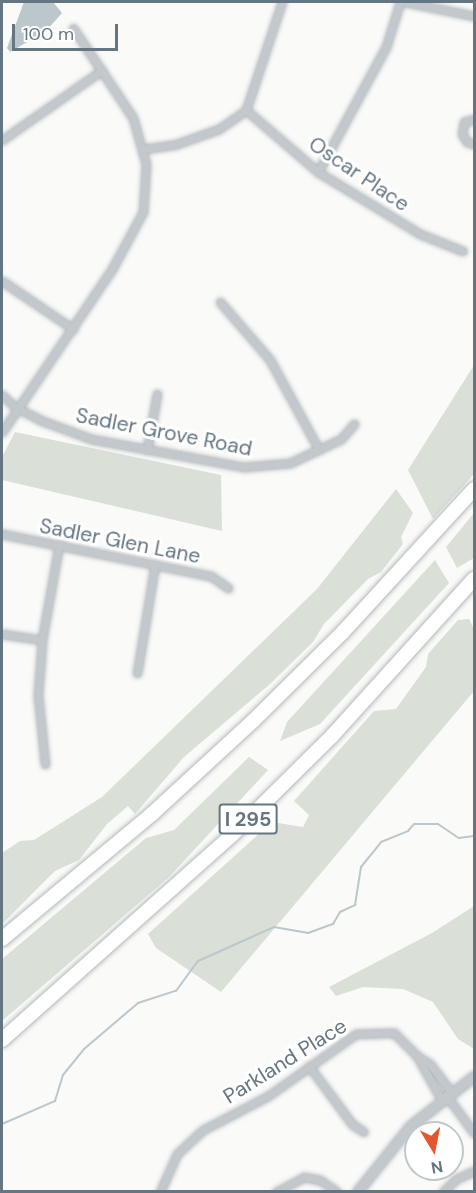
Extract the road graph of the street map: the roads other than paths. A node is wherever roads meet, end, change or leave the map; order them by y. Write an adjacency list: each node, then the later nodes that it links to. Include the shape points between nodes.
1 (282, 2): 7 (street)
2 (400, 2): 12 (street, via 386,47)
3 (405, 2): 4 (street)
4 (474, 16)
5 (73, 28): 6 (street)
6 (102, 70): 9 (street); 11 (street, via 129,109)
7 (246, 110): 11 (street, via 219,129 174,145); 12 (street, Oscar Place)
8 (474, 119): 10 (street, via 464,122 462,134 466,142)
9 (2, 140)
10 (474, 144)
11 (144, 149): 16 (street, via 147,181 137,227)
12 (318, 172): 13 (street, Oscar Place, via 420,234)
13 (463, 251)
14 (2, 280): 16 (street)
15 (220, 302): 23 (street, via 270,360)
16 (74, 329): 19 (street)
17 (157, 394): 22 (street)
18 (2, 395): 19 (street, Sadler Grove Road)
19 (15, 407): 21 (street); 22 (street, Sadler Grove Road, via 91,439)
20 (354, 424): 23 (street, Sadler Grove Road, via 341,439)
21 (2, 432)
22 (147, 450): 23 (street, Sadler Grove Road, via 263,467 290,463)
23 (319, 450)
24 (474, 489): 34 (highway, via 343,632 253,721 145,820)
25 (2, 534): 26 (street, Sadler Glen Lane)
26 (59, 545): 27 (street, Sadler Glen Lane); 31 (street)
27 (155, 564): 29 (street, Sadler Glen Lane, via 211,576); 32 (street)
28 (474, 579): 35 (highway, I 295, via 332,736 232,835)
29 (228, 588)
30 (2, 634): 31 (street)
31 (42, 640): 33 (street, via 38,695)
32 (137, 673)
33 (45, 764)
34 (2, 939)
35 (2, 1040)
36 (417, 1056): 37 (street, Parkland Place, via 401,1036 367,1032 347,1039); 39 (street, Parkland Place); 39 (street, Parkland Place, via 430,1064)
37 (309, 1066): 40 (street, via 352,1124); 43 (street, Parkland Place, via 268,1096 203,1130 177,1154)
38 (474, 1076): 39 (street)
39 (446, 1095): 41 (street); 46 (street, via 390,1148)
40 (364, 1132)
41 (474, 1132)
42 (474, 1171): 47 (street)
43 (160, 1191)
44 (276, 1191): 45 (street, via 298,1179 313,1178)
45 (337, 1191)
46 (357, 1191)
47 (443, 1191)

